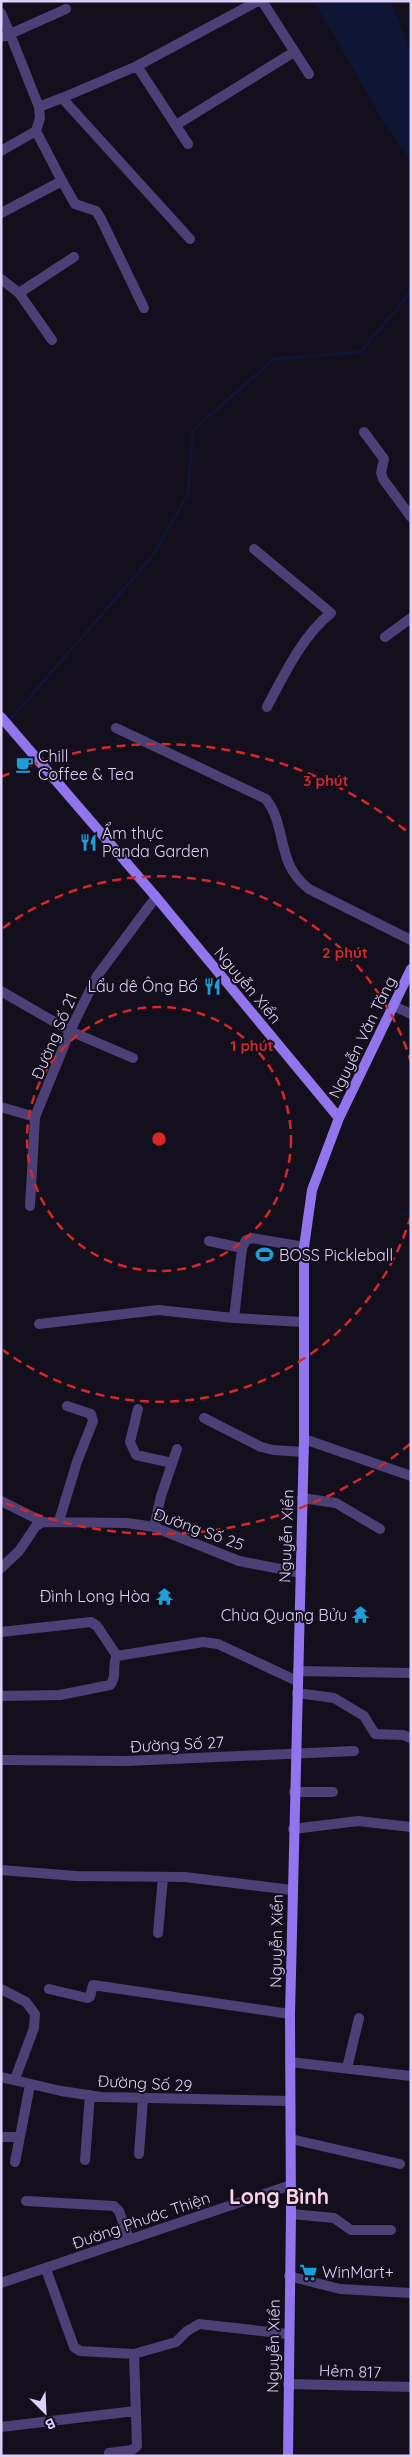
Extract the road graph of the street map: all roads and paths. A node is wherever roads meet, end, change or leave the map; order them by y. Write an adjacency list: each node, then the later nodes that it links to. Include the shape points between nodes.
1 (260, 1): 5 (street); 6 (street)
2 (66, 9): 4 (street)
3 (1, 13): 4 (street)
4 (5, 35): 9 (street)
5 (294, 52): 7 (street); 10 (street)
6 (137, 66): 8 (street); 10 (street)
7 (309, 74)
8 (62, 98): 9 (street); 16 (street)
9 (39, 108): 11 (street)
10 (176, 125): 12 (street)
11 (36, 131): 13 (street); 14 (street)
12 (188, 144)
13 (1, 152)
14 (62, 181): 15 (street); 20 (street, via 75,204 96,211 102,218)
15 (1, 213)
16 (190, 239)
17 (74, 257): 19 (street)
18 (1, 279): 19 (street)
19 (19, 293): 21 (street)
20 (144, 308)
21 (52, 340)
22 (364, 432): 23 (street, via 384,459 383,479)
23 (411, 518)
24 (254, 549): 27 (street, via 331,613 317,624)
25 (411, 618): 26 (street)
26 (385, 637)
27 (267, 707)
28 (1, 716): 30 (main road, Nguyễn Xiển)
29 (116, 728): 31 (street, via 266,799 274,809 283,850 299,881)
30 (156, 897): 36 (street, Đường Số 21, via 97,976); 40 (main road, Nguyễn Xiển)
31 (411, 940)
32 (411, 969): 34 (main road, Nguyễn Văn Tăng)
33 (1, 992): 36 (street)
34 (394, 1006): 35 (street); 40 (main road, Nguyễn Văn Tăng)
35 (411, 1014)
36 (70, 1031): 37 (street); 39 (street, Đường Số 21)
37 (133, 1058)
38 (1, 1107): 39 (street)
39 (35, 1117): 41 (street, Đường Số 21)
40 (339, 1118): 43 (main road, Nguyễn Xiển, via 312,1190)
41 (30, 1206)
42 (209, 1241): 44 (street)
43 (304, 1247): 44 (street, via 252,1238 246,1240); 46 (main road, Nguyễn Xiển)
44 (242, 1248): 45 (street)
45 (234, 1318): 46 (street); 47 (street, via 158,1310)
46 (303, 1322): 51 (main road, Nguyễn Xiển)
47 (39, 1324)
48 (67, 1406): 58 (street, via 91,1414 93,1421)
49 (138, 1409): 54 (street, via 130,1442 136,1455)
50 (204, 1418): 53 (street, via 261,1447)
51 (304, 1439): 53 (main road, Nguyễn Xiển); 55 (street)
52 (176, 1449): 54 (street)
53 (304, 1452): 56 (main road, Nguyễn Xiển)
54 (172, 1463): 60 (street)
55 (411, 1476)
56 (302, 1498): 61 (street, via 336,1503); 63 (main road, Nguyễn Xiển)
57 (1, 1501): 59 (street)
58 (59, 1521): 59 (street, Đường Số 25); 60 (street, Đường Số 25)
59 (43, 1522): 62 (street)
60 (154, 1527): 63 (street, Đường Số 25, via 239,1561)
61 (380, 1529)
62 (1, 1568)
63 (300, 1572): 67 (main road, Nguyễn Xiển)
64 (1, 1632): 65 (street, via 91,1622)
65 (117, 1656): 67 (street, via 203,1642 218,1644); 69 (street, via 115,1676 110,1685 60,1695)
66 (411, 1672): 67 (street)
67 (298, 1676): 68 (main road, Nguyễn Xiển)
68 (297, 1693): 70 (street, via 334,1698 364,1716 375,1734); 72 (main road, Nguyễn Xiển)
69 (1, 1696)
70 (411, 1738)
71 (354, 1751): 72 (street, Đường Số 27)
72 (295, 1753): 73 (street, Đường Số 27, via 127,1761); 74 (main road, Nguyễn Xiển)
73 (1, 1760)
74 (294, 1792): 75 (street); 77 (main road, Nguyễn Xiển)
75 (333, 1792)
76 (411, 1827): 77 (street, via 358,1821)
77 (293, 1829): 80 (main road, Nguyễn Xiển)
78 (1, 1870): 79 (street, via 76,1876)
79 (162, 1877): 80 (street); 81 (street)
80 (292, 1890): 84 (main road, Nguyễn Xiển)
81 (158, 1933)
82 (1, 1989): 90 (street, via 26,2002 35,2014 34,2028)
83 (49, 1989): 84 (street, via 87,1998 93,1985)
84 (290, 2014): 86 (main road, Nguyễn Xiển)
85 (359, 2018): 87 (street)
86 (290, 2062): 87 (street); 94 (main road, Nguyễn Xiển)
87 (347, 2068): 88 (street)
88 (411, 2076)
89 (1, 2077): 90 (street, Đường Số 29)
90 (15, 2079): 91 (street, Đường Số 29)
91 (30, 2084): 92 (street, Đường Số 29); 96 (street)
92 (90, 2095): 93 (street, Đường Số 29); 99 (street)
93 (143, 2099): 94 (street, Đường Số 29); 98 (street)
94 (290, 2102): 97 (main road, Nguyễn Xiển)
95 (1, 2137): 96 (street)
96 (20, 2137): 100 (street)
97 (290, 2138): 101 (street); 102 (main road, Nguyễn Xiển)
98 (139, 2154)
99 (85, 2160)
100 (15, 2162)
101 (400, 2164)
102 (291, 2185): 104 (main road, Nguyễn Xiển); 106 (street, Đường Phước Thiện)
103 (26, 2201): 106 (street, via 114,2206)
104 (292, 2214): 105 (street, via 334,2218 351,2230); 108 (main road, Nguyễn Xiển)
105 (391, 2230)
106 (129, 2239): 107 (street, Đường Phước Thiện)
107 (46, 2269): 109 (street, Đường Phước Thiện); 112 (street, via 74,2347 80,2351)
108 (289, 2276): 110 (street, via 340,2289); 111 (main road, Nguyễn Xiển)
109 (1, 2283)
110 (411, 2293)
111 (288, 2334): 112 (street, via 199,2324 176,2342); 113 (main road, Nguyễn Xiển)
112 (134, 2354): 115 (street)
113 (288, 2384): 114 (street, Hẻm 817); 118 (main road, Nguyễn Xiển)
114 (411, 2387)
115 (135, 2410): 116 (street); 117 (street, via 137,2446)
116 (1, 2427)
117 (109, 2454)
118 (288, 2456)

